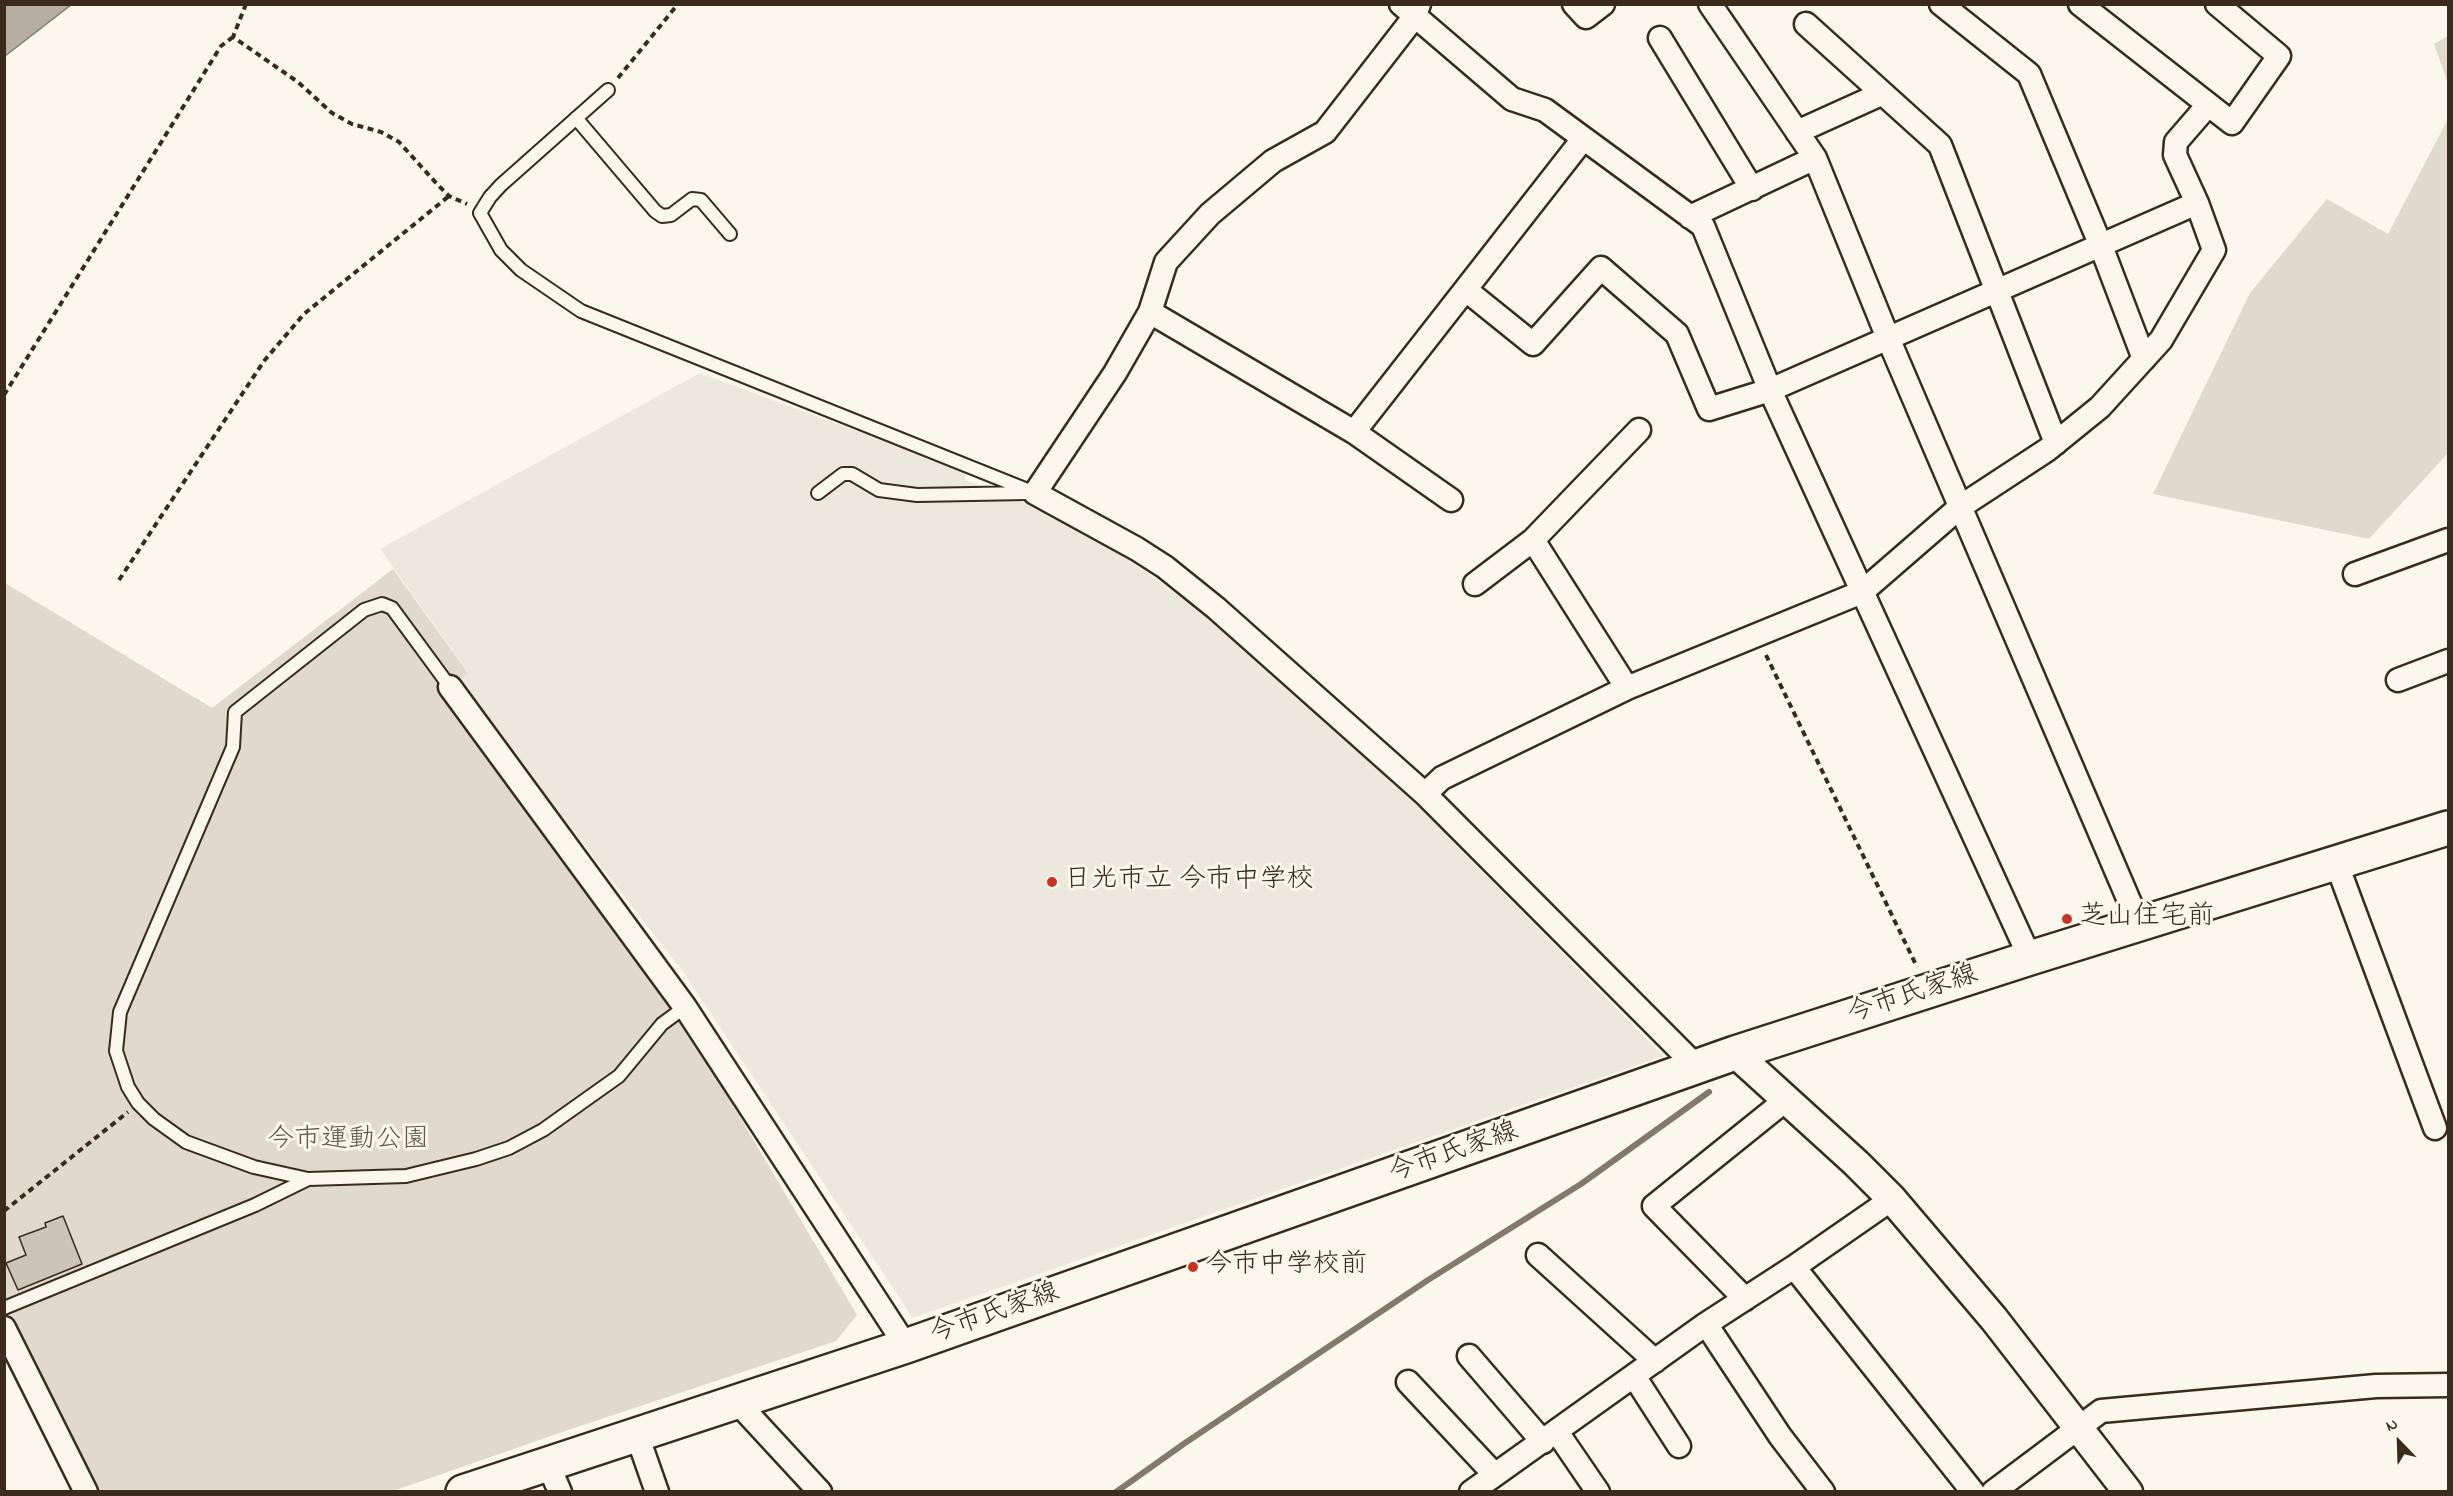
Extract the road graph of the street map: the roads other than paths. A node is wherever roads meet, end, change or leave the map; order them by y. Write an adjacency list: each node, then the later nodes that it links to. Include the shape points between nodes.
1 (1574, 4): 2 (street, via 1586,17)
2 (1603, 4)
3 (1710, 4): 14 (street)
4 (1941, 4): 21 (street, via 2029,74)
5 (2080, 4): 12 (street)
6 (2217, 4): 12 (street, via 2279,56 2232,123)
7 (1412, 8): 15 (street, via 1512,99 1545,110); 24 (street, via 1325,132 1273,161 1210,214 1166,262)
8 (1806, 24): 11 (street)
9 (1660, 38): 17 (street)
10 (608, 90): 13 (lane)
11 (1881, 94): 14 (street); 23 (street, via 1940,145)
12 (2208, 105): 18 (street, via 2176,142 2175,155)
13 (576, 118): 20 (lane, via 655,211 662,216 670,215 692,199 701,200); 32 (lane, via 501,185 480,213 501,250 521,270 580,311)
14 (1797, 132): 16 (street)
15 (1583, 139): 19 (street); 22 (street)
16 (1815, 158): 17 (street); 25 (street)
17 (1752, 189): 19 (street)
18 (2197, 203): 21 (street); 26 (street, via 2214,250 2161,340)
19 (1690, 217): 27 (street, via 1702,226)
20 (730, 234)
21 (2101, 246): 23 (street); 26 (street)
22 (1466, 290): 27 (street, via 1533,344 1601,268 1677,334 1709,409); 29 (street)
23 (1997, 291): 25 (street); 30 (street)
24 (1150, 312): 29 (street); 32 (street, via 1115,373)
25 (1888, 338): 27 (street); 34 (street)
26 (2144, 359): 30 (street, via 2100,407)
27 (1770, 390): 39 (street)
28 (1640, 430): 35 (street)
29 (1354, 432): 33 (street)
30 (2056, 443): 34 (street)
31 (818, 493): 32 (lane, via 843,474 852,474 879,490 917,495)
32 (1035, 493): 44 (street, via 1165,567)
33 (1452, 500)
34 (1960, 507): 39 (street); 47 (street)
35 (1533, 540): 38 (street); 43 (street)
36 (2448, 540): 37 (street)
37 (2355, 574)
38 (1475, 584)
39 (1862, 592): 43 (street); 48 (street)
40 (2448, 661): 41 (street)
41 (2398, 680)
42 (450, 687): 49 (street); 54 (lane, via 392,608 382,604 364,610 235,712 233,747 120,1012 116,1051 128,1087 154,1119 186,1142 254,1167)
43 (1627, 688): 44 (street, via 1442,778)
44 (1425, 794): 51 (street)
45 (2448, 828): 46 (main road, 今市氏家線)
46 (2336, 862): 47 (main road, 今市氏家線); 53 (street)
47 (2139, 924): 48 (main road, 今市氏家線)
48 (2030, 958): 50 (main road, 今市氏家線)
49 (685, 1007): 54 (lane, via 662,1024 619,1076 543,1130 509,1148 406,1176); 62 (street)
50 (1735, 1053): 51 (main road, 今市氏家線); 52 (street)
51 (1698, 1068): 62 (main road, 今市氏家線)
52 (1787, 1099): 55 (street); 58 (street, via 1654,1206)
53 (2434, 1128)
54 (308, 1179): 59 (lane, via 255,1205)
55 (1892, 1199): 57 (street); 69 (street, via 1952,1267)
56 (1538, 1255): 64 (street)
57 (1794, 1267): 58 (street); 82 (street)
58 (1745, 1299): 60 (street)
59 (4, 1308)
60 (1706, 1324): 64 (street); 81 (street, via 1780,1436)
61 (4, 1328): 75 (street)
62 (906, 1346): 68 (main road, 今市氏家線)
63 (1469, 1356): 71 (street)
64 (1655, 1361): 65 (street)
65 (1634, 1377): 71 (street); 72 (street)
66 (1408, 1382): 73 (street)
67 (2448, 1385): 69 (street, via 2376,1386 2101,1411)
68 (738, 1402): 70 (main road, 今市氏家線); 78 (street)
69 (2080, 1428): 83 (street); 84 (street)
70 (637, 1435): 74 (main road, 今市氏家線); 77 (street)
71 (1550, 1437): 73 (street); 80 (street)
72 (1679, 1446)
73 (1495, 1475): 79 (street)
74 (554, 1478): 76 (main road, 今市氏家線)
75 (86, 1491)
76 (463, 1491)
77 (657, 1491)
78 (820, 1491)
79 (1472, 1491)
80 (1598, 1491)
81 (1823, 1491)
82 (1973, 1491)
83 (1993, 1491)
84 (2128, 1491)

